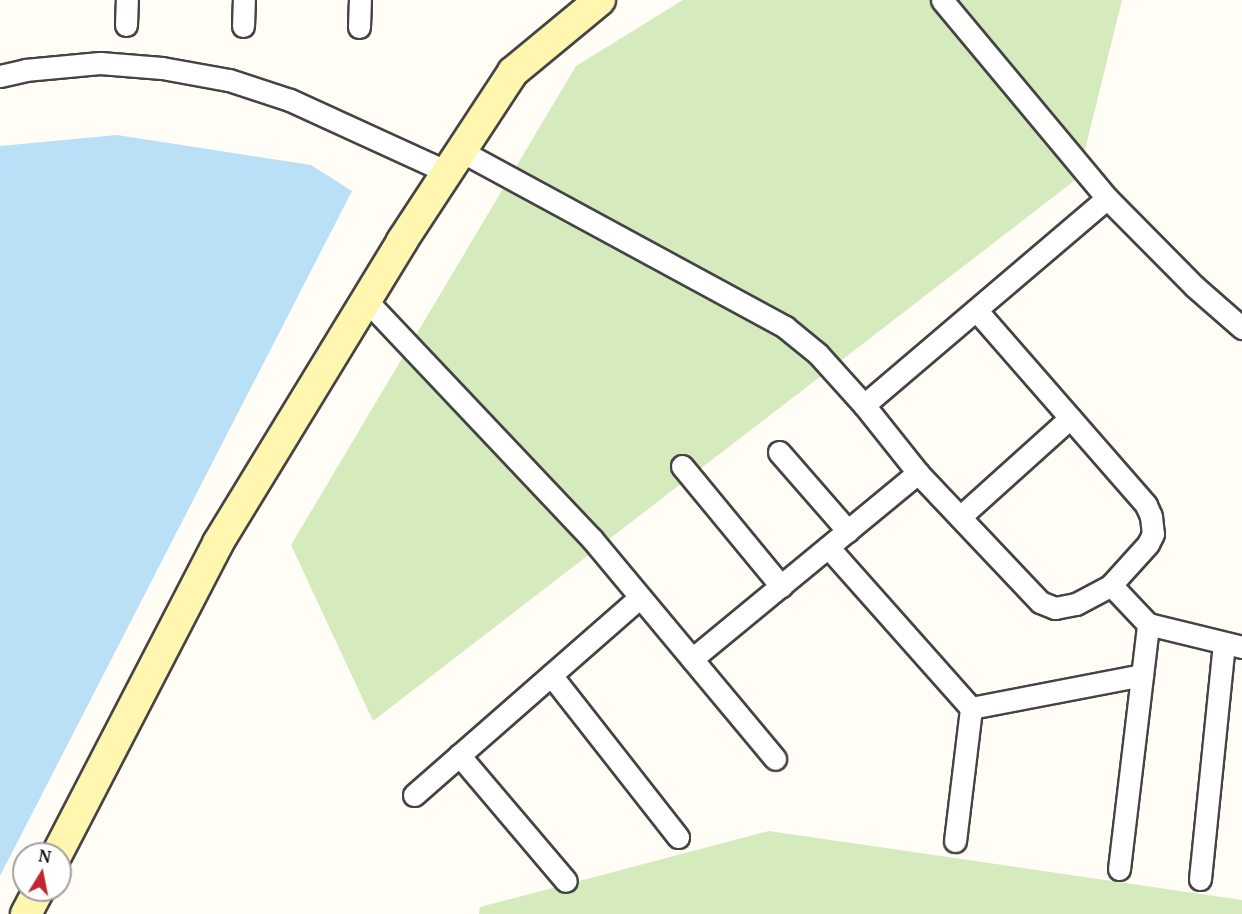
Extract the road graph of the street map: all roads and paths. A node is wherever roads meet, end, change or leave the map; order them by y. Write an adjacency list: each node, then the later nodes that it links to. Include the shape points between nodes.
1 (127, 0): 6 (street)
2 (243, 0): 7 (street)
3 (360, 0): 8 (street)
4 (600, 0): 10 (street, via 513,72)
5 (942, 0): 11 (street)
6 (126, 25)
7 (243, 26)
8 (359, 27)
9 (0, 76): 10 (street, via 100,63 162,68 229,80)
10 (454, 161): 12 (street); 15 (street, via 785,327 818,354)
11 (1107, 198): 13 (street); 14 (street, via 1194,286)
12 (366, 300): 25 (street, via 592,538); 37 (street, via 218,543)
13 (977, 311): 15 (street); 16 (street)
14 (1242, 328)
15 (864, 405): 19 (street)
16 (1070, 418): 20 (street); 23 (street, via 1146,505 1151,516 1153,534 1148,544)
17 (779, 452): 21 (street)
18 (682, 466): 24 (street)
19 (918, 473): 20 (street); 21 (street)
20 (960, 518): 23 (street, via 1040,602 1055,609 1076,604)
21 (848, 531): 22 (street)
22 (828, 547): 24 (street); 31 (street)
23 (1111, 585): 26 (street)
24 (781, 586): 28 (street)
25 (640, 597): 28 (street); 29 (street)
26 (1148, 624): 27 (street); 30 (street)
27 (1233, 645): 39 (street)
28 (692, 659): 33 (street)
29 (550, 675): 32 (street); 35 (street)
30 (1142, 675): 31 (street); 38 (street)
31 (971, 708): 36 (street)
32 (459, 755): 34 (street); 40 (street)
33 (775, 759)
34 (414, 795)
35 (678, 837)
36 (955, 840)
37 (63, 842)
38 (1119, 869)
39 (1200, 879)
40 (566, 881)

